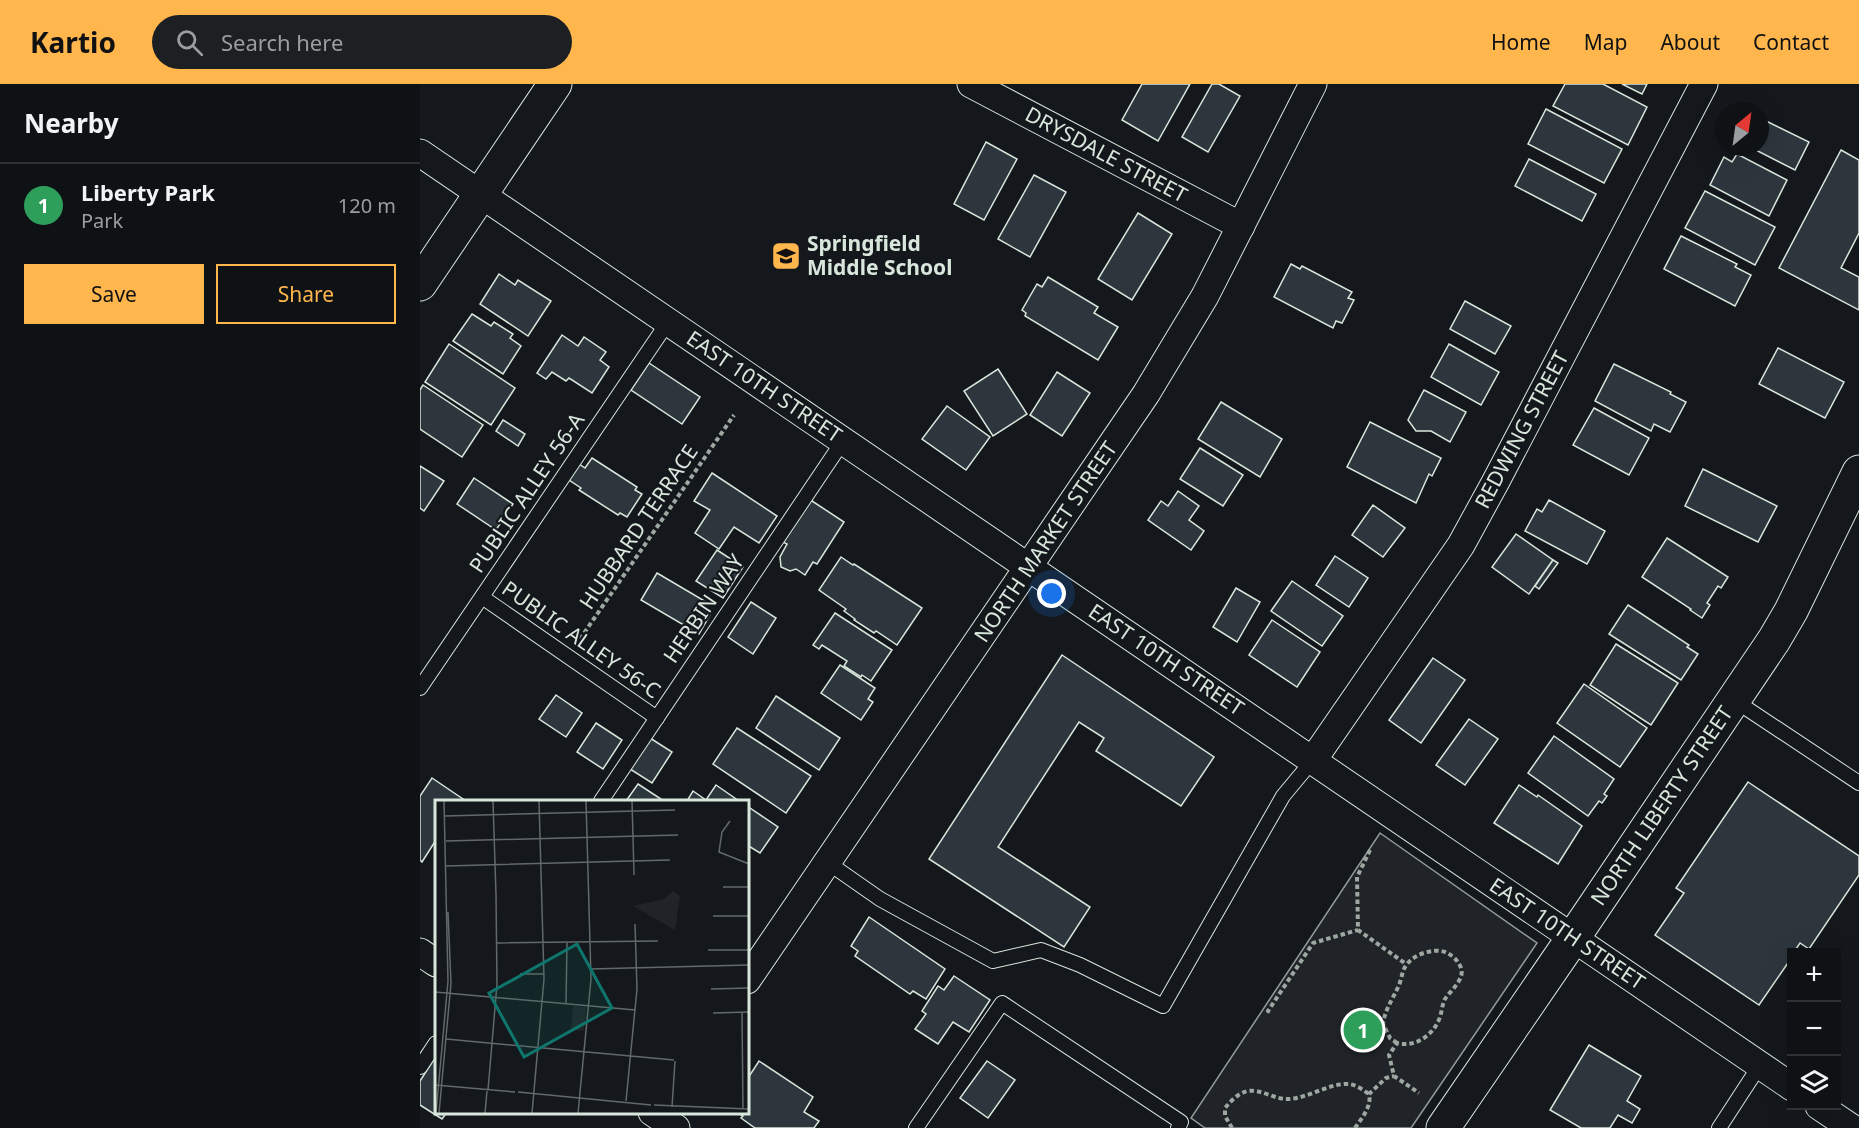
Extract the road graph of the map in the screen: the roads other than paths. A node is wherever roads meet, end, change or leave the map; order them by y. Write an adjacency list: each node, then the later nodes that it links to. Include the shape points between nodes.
1 (555, 84): 6 (street)
2 (971, 84): 7 (street, DRYSDALE STREET)
3 (1313, 84): 7 (street, NORTH MARKET STREET)
4 (1704, 84): 17 (street, REDWING STREET, via 1461,545)
5 (420, 153): 6 (street, EAST 10TH STREET)
6 (480, 194): 8 (street); 9 (street, EAST 10TH STREET)
7 (1241, 226): 12 (street, NORTH MARKET STREET, via 1205,296 1146,394)
8 (420, 284)
9 (668, 322): 10 (street, EAST 10TH STREET); 13 (lane, PUBLIC ALLEY 56-A)
10 (843, 441): 12 (street, EAST 10TH STREET); 16 (lane, HERBIN WAY)
11 (1857, 481): 15 (street, NORTH LIBERTY STREET, via 1791,610)
12 (1029, 567): 17 (street, EAST 10TH STREET); 20 (street, NORTH MARKET STREET)
13 (482, 597): 14 (lane, PUBLIC ALLEY 56-A); 16 (lane, PUBLIC ALLEY 56-C)
14 (420, 688)
15 (1734, 700): 18 (lane); 21 (street, NORTH LIBERTY STREET)
16 (657, 718): 19 (lane, HERBIN WAY)
17 (1313, 760): 20 (lane, via 1283,796 1163,1006 1041,950 993,961 880,899); 21 (street, EAST 10TH STREET)
18 (1859, 783)
19 (602, 800)
20 (827, 862): 24 (street, NORTH MARKET STREET)
21 (1573, 938): 26 (street, EAST 10TH STREET); 32 (street, NORTH LIBERTY STREET)
22 (420, 952): 23 (street)
23 (435, 962)
24 (748, 979)
25 (435, 1044): 27 (lane)
26 (1760, 1065): 28 (street, EAST 10TH STREET); 33 (lane)
27 (420, 1067)
28 (1787, 1084)
29 (1825, 1110): 34 (street)
30 (916, 1128): 31 (lane, via 1002,1003 1181,1122)
31 (1178, 1128)
32 (1443, 1128)
33 (1719, 1128)
34 (1852, 1128)

